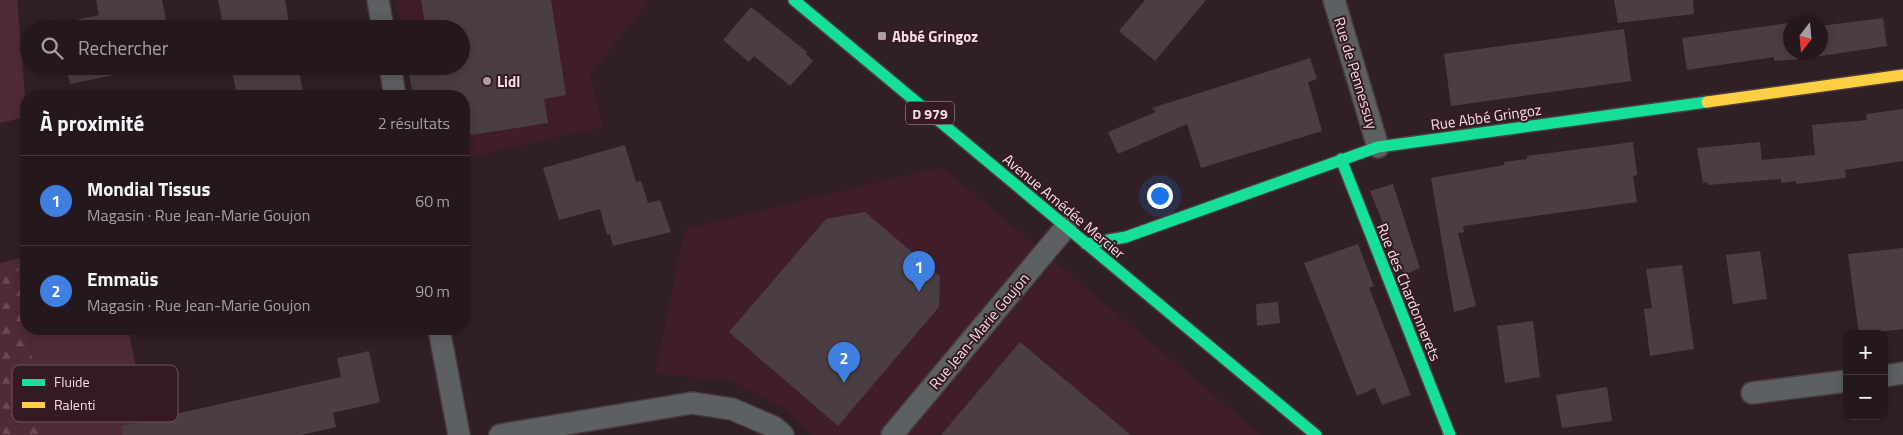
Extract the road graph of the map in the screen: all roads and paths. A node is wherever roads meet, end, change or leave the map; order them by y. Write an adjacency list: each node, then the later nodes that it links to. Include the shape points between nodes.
1 (378, 0): 4 (street)
2 (794, 0): 10 (street, Avenue Amédée Mercier / D 979)
3 (1334, 0): 8 (street, Rue de Pennessuy)
4 (381, 20)
5 (392, 75): 7 (street)
6 (1903, 75): 8 (street, Rue Abbé Gringoz)
7 (394, 90)
8 (1378, 147): 9 (street, Rue Abbé Gringoz)
9 (1341, 159): 11 (street, Rue Abbé Gringoz, via 1126,237); 22 (street, Rue des Chardonnerets)
10 (1066, 227): 11 (street, Avenue Amédée Mercier / D 979); 20 (street, Rue Jean-Marie Goujon)
11 (1086, 244): 21 (street, Avenue Amédée Mercier / D 979)
12 (440, 335): 17 (street)
13 (1903, 374): 14 (street)
14 (1888, 376)
15 (1843, 382): 16 (street)
16 (1752, 393)
17 (460, 435)
18 (500, 435): 19 (street, via 692,403 732,409 774,427)
19 (783, 435)
20 (892, 435)
21 (1316, 435)
22 (1450, 435)

